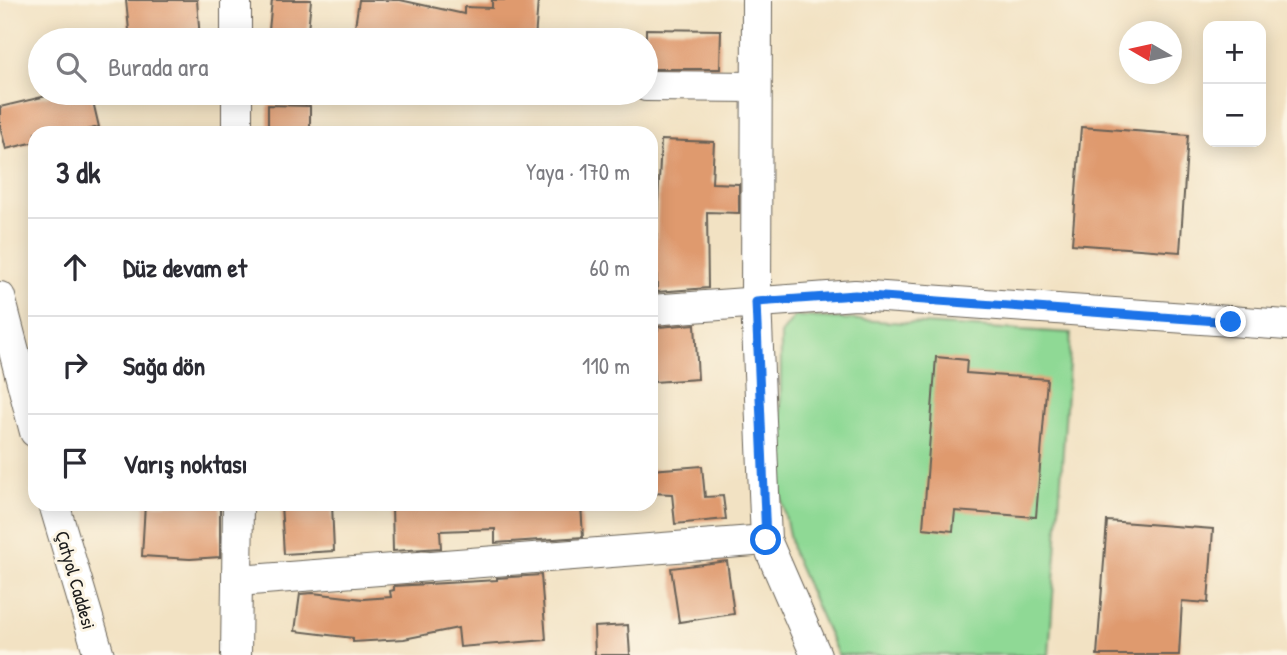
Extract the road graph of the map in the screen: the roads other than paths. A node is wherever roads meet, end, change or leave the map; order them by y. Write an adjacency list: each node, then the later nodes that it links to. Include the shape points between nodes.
1 (236, 0): 3 (street)
2 (757, 0): 5 (street)
3 (236, 28)
4 (658, 86): 5 (street)
5 (756, 87): 9 (street)
6 (237, 105): 7 (street)
7 (236, 126)
8 (0, 297): 12 (street)
9 (756, 302): 10 (street); 11 (street, via 855,295); 15 (street)
10 (658, 309)
11 (1287, 325)
12 (28, 405)
13 (56, 511): 17 (street, Çatyol Caddesi)
14 (238, 511): 16 (street)
15 (766, 540): 16 (street); 19 (street)
16 (238, 581): 18 (street)
17 (99, 655)
18 (236, 655)
19 (816, 655)

